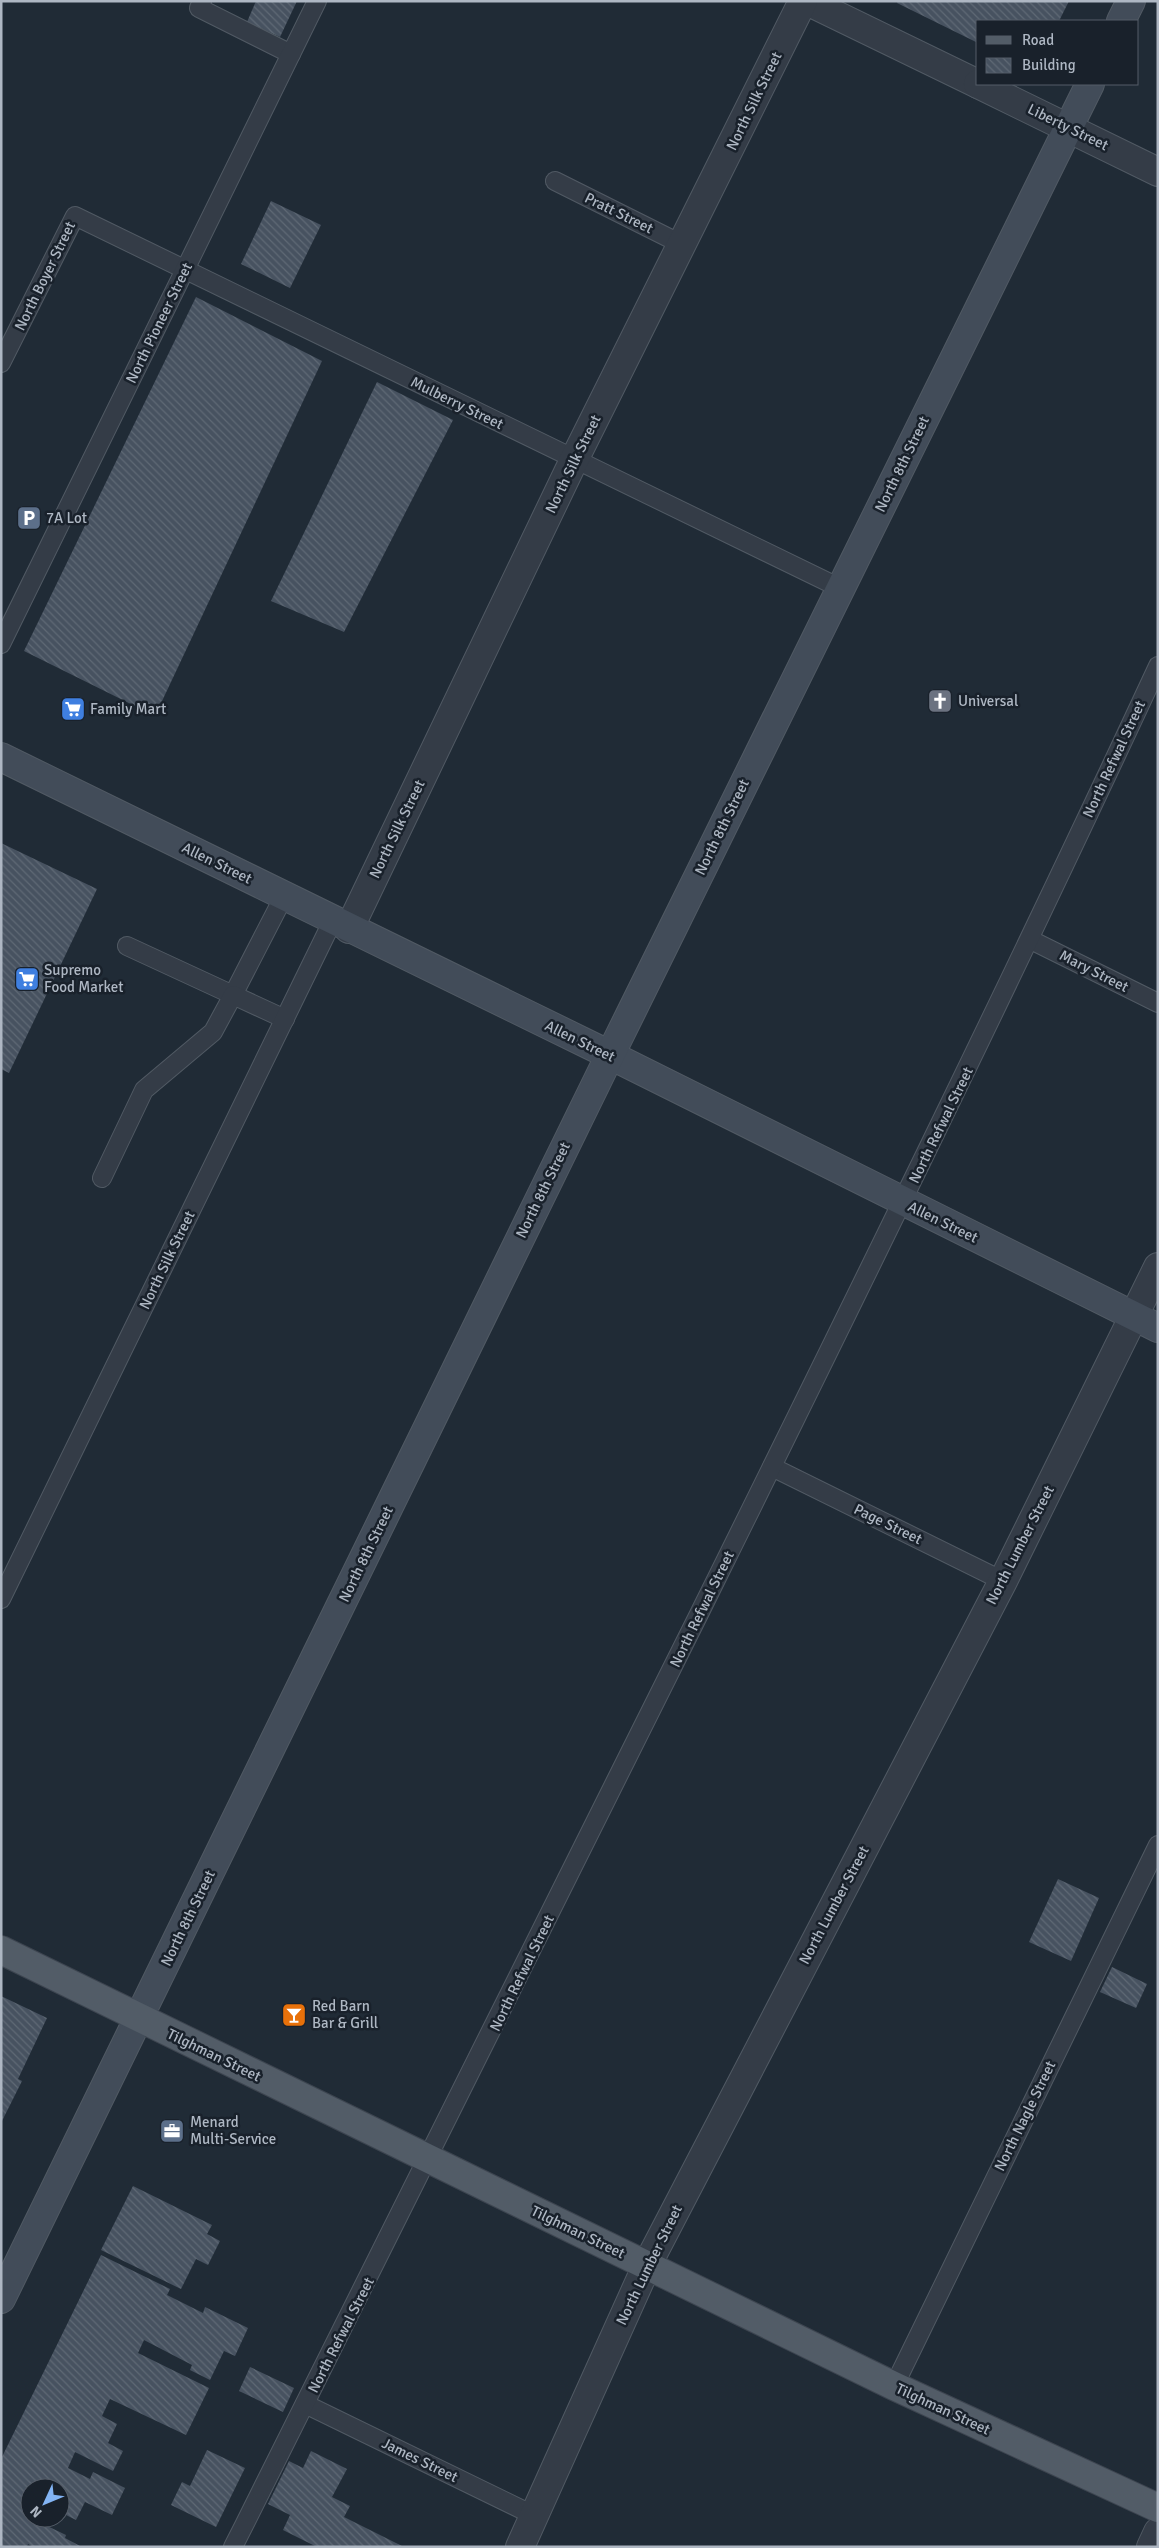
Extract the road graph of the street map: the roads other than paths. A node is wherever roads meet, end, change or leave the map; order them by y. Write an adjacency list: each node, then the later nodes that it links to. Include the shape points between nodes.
1 (317, 1): 6 (lane, North Pioneer Street)
2 (805, 1): 7 (street, Liberty Street); 14 (street, North Silk Street)
3 (1130, 1): 5 (street)
4 (201, 5): 6 (lane)
5 (1121, 20)
6 (291, 54): 15 (lane, North Pioneer Street)
7 (976, 83)
8 (980, 85): 10 (street, Liberty Street)
9 (1090, 85): 10 (street, North 8th Street)
10 (1069, 128): 11 (street, Liberty Street); 18 (street, North 8th Street)
11 (1158, 172)
12 (555, 181): 14 (lane, Pratt Street)
13 (75, 216): 15 (lane, Mulberry Street); 16 (lane, North Boyer Street)
14 (683, 245): 17 (street, North Silk Street)
15 (185, 270): 17 (lane, Mulberry Street); 19 (lane, North Pioneer Street)
16 (1, 363)
17 (574, 460): 18 (lane, Mulberry Street); 23 (street, North Silk Street)
18 (840, 588): 29 (street, North 8th Street)
19 (1, 644)
20 (1158, 666): 24 (lane, North Refwal Street)
21 (1, 757): 22 (street, Allen Street)
22 (284, 896): 23 (street, Allen Street); 26 (lane)
23 (341, 925): 28 (lane, North Silk Street); 29 (street, Allen Street)
24 (1031, 940): 27 (lane, Mary Street); 31 (lane, North Refwal Street)
25 (127, 946): 26 (lane)
26 (233, 995): 28 (lane); 30 (lane, via 213,1032 144,1090)
27 (1158, 1003)
28 (285, 1019): 37 (lane, North Silk Street)
29 (610, 1055): 31 (street, Allen Street); 40 (street, North 8th Street)
30 (102, 1178)
31 (903, 1202): 33 (street, Allen Street); 35 (lane, North Refwal Street)
32 (1158, 1267): 33 (street, North Lumber Street)
33 (1134, 1317): 34 (street, Allen Street); 36 (street, North Lumber Street)
34 (1158, 1328)
35 (772, 1467): 36 (lane, Page Street); 41 (lane, North Refwal Street)
36 (1003, 1581): 42 (street, North Lumber Street)
37 (1, 1598)
38 (1158, 1845): 44 (lane, North Nagle Street)
39 (1, 1950): 40 (main road, Tilghman Street)
40 (139, 2018): 41 (main road, Tilghman Street); 43 (street, North 8th Street)
41 (429, 2160): 42 (main road, Tilghman Street); 45 (lane, North Refwal Street)
42 (647, 2265): 44 (main road, Tilghman Street); 47 (street, North Lumber Street)
43 (1, 2299)
44 (894, 2386): 46 (main road, Tilghman Street)
45 (305, 2404): 47 (lane, James Street); 50 (lane, North Refwal Street)
46 (1158, 2508)
47 (535, 2516): 49 (street, North Lumber Street)
48 (1158, 2532): 51 (street)
49 (525, 2545)
50 (232, 2547)
51 (1151, 2547)

